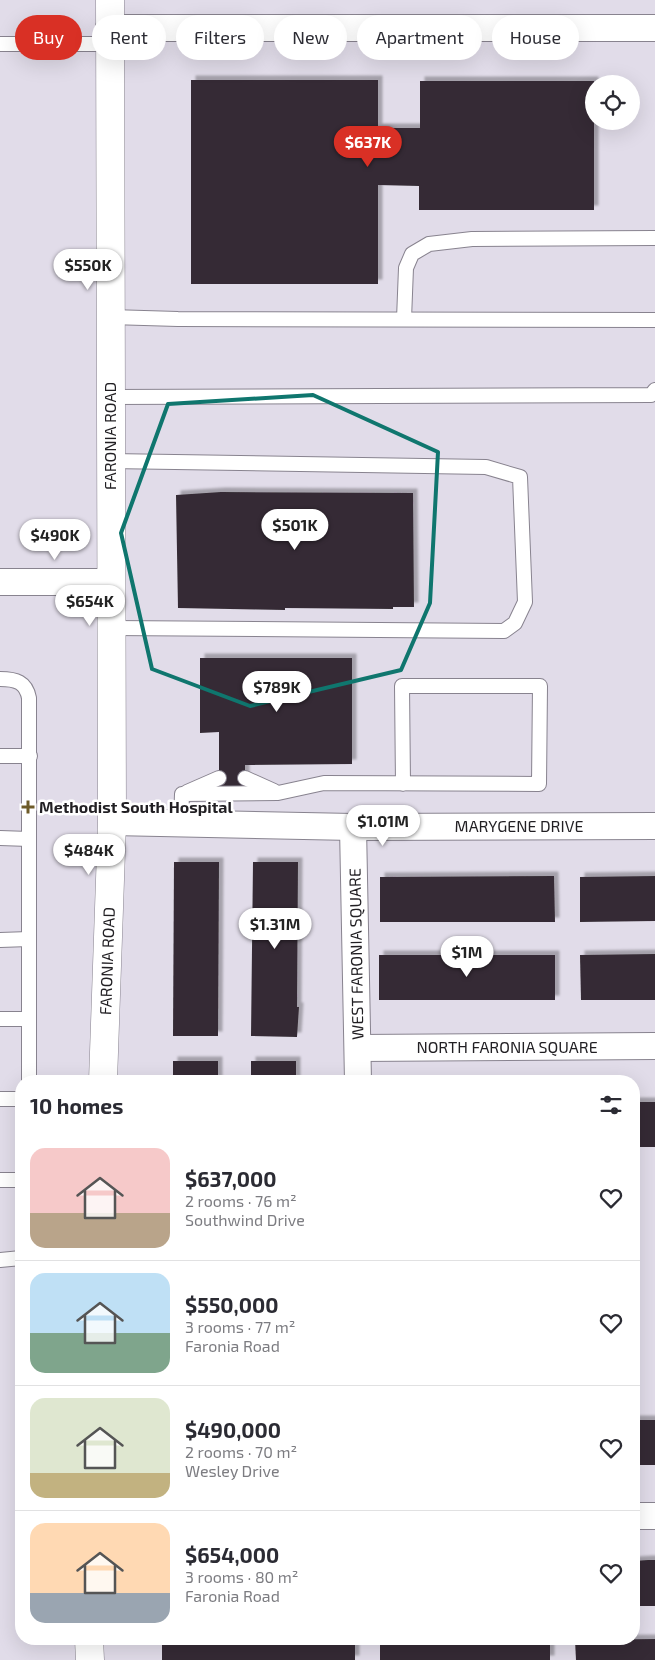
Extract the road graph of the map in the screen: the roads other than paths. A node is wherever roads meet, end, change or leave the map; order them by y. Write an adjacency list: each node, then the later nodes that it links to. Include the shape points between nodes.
1 (110, 0): 2 (street, FARONIA ROAD)
2 (110, 15)
3 (655, 28): 4 (street)
4 (166, 35)
5 (92, 37): 6 (lane)
6 (0, 44)
7 (109, 60): 9 (street, FARONIA ROAD)
8 (655, 238): 10 (lane, via 472,239 429,244 412,254 406,268)
9 (110, 317): 10 (lane); 13 (street, FARONIA ROAD)
10 (404, 319): 11 (lane)
11 (655, 320)
12 (655, 390): 13 (lane, via 651,395)
13 (110, 397): 14 (street, FARONIA ROAD)
14 (110, 461): 16 (street, FARONIA ROAD); 17 (lane, via 486,467 520,477 526,602 515,623 504,631)
15 (0, 582): 16 (street)
16 (111, 582): 17 (street, FARONIA ROAD)
17 (111, 628): 26 (street, FARONIA ROAD)
18 (0, 679): 20 (lane, via 16,680 27,689)
19 (0, 756): 20 (lane)
20 (30, 756): 31 (lane)
21 (219, 778): 25 (lane)
22 (245, 778): 24 (lane)
23 (403, 784): 23 (lane, via 539,784 540,686 402,686); 24 (lane, via 324,783)
24 (278, 793): 25 (lane)
25 (182, 794): 27 (lane)
26 (112, 822): 27 (street, MARYGENE DRIVE); 39 (street, FARONIA ROAD)
27 (181, 823): 29 (street, MARYGENE DRIVE)
28 (655, 826): 29 (street, MARYGENE DRIVE)
29 (353, 827): 37 (street, WEST FARONIA SQUARE)
30 (0, 838): 31 (lane)
31 (29, 838): 33 (lane)
32 (0, 940): 33 (lane)
33 (29, 940): 35 (lane)
34 (0, 1018): 35 (lane)
35 (29, 1018): 38 (lane)
36 (655, 1046): 37 (street, NORTH FARONIA SQUARE)
37 (358, 1048): 40 (street, WEST FARONIA SQUARE)
38 (29, 1075)
39 (103, 1075)
40 (358, 1075)
41 (0, 1099): 42 (lane)
42 (15, 1099)
43 (0, 1180): 44 (lane)
44 (15, 1180)
45 (15, 1259): 46 (lane)
46 (0, 1260)
47 (640, 1516): 48 (street)
48 (655, 1516)
49 (90, 1645): 50 (street)
50 (90, 1660)

